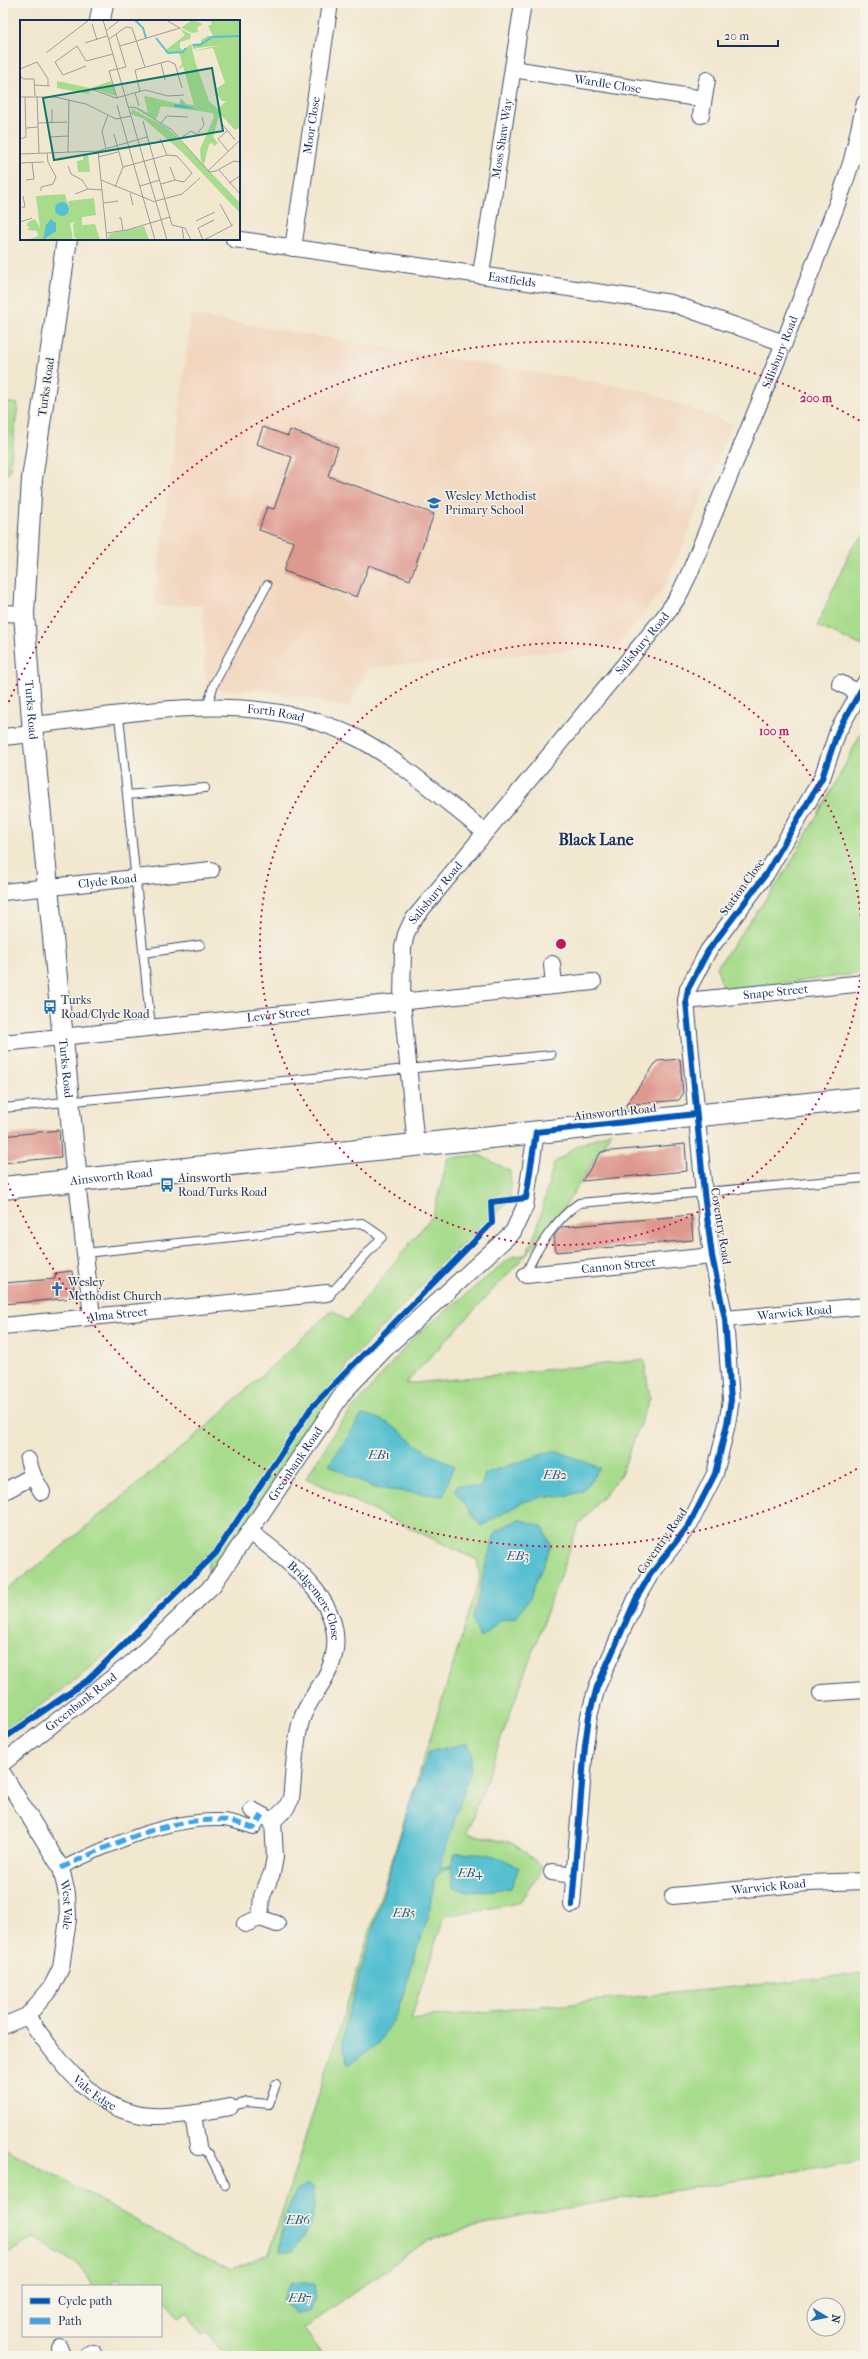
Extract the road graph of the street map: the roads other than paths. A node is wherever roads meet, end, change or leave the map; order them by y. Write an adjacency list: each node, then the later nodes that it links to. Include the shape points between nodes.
1 (103, 3): 4 (street)
2 (330, 3): 12 (street, Moor Close)
3 (523, 3): 5 (street, Moss Shaw Way)
4 (100, 20)
5 (513, 69): 7 (street, Wardle Close); 13 (street, Moss Shaw Way)
6 (707, 80): 7 (street)
7 (703, 99): 9 (street)
8 (865, 102): 14 (street, Salisbury Road, via 843,188)
9 (701, 116)
10 (67, 240): 17 (street, Turks Road, via 32,479)
11 (240, 240): 12 (street, Eastfields)
12 (293, 248): 13 (street, Eastfields)
13 (481, 274): 14 (street, Eastfields, via 671,303)
14 (784, 343): 26 (street, Salisbury Road, via 678,597)
15 (266, 585): 20 (lane, via 214,684)
16 (3, 612): 17 (street)
17 (24, 614): 22 (street, Turks Road)
18 (840, 683): 19 (street, Station Close)
19 (862, 688): 37 (street, Station Close, via 838,731 822,778 766,874 708,951 688,989)
20 (207, 708): 21 (street, Forth Road); 26 (street, Forth Road, via 270,711 334,728 380,752)
21 (119, 716): 22 (street, Forth Road); 25 (lane)
22 (33, 729): 23 (street, Forth Road); 29 (street, Turks Road)
23 (3, 737)
24 (205, 788): 25 (lane)
25 (127, 795): 28 (lane)
26 (485, 832): 38 (street, Salisbury Road, via 412,921 403,948)
27 (212, 870): 28 (street, Clyde Road)
28 (135, 878): 29 (street, Clyde Road); 32 (lane)
29 (49, 886): 30 (street, Clyde Road); 40 (street, Turks Road)
30 (3, 892)
31 (200, 945): 32 (lane)
32 (143, 953): 39 (lane)
33 (552, 964): 36 (street)
34 (593, 982): 36 (street, Lever Street)
35 (865, 983): 37 (street, Snape Street)
36 (554, 986): 38 (street, Lever Street)
37 (686, 1001): 47 (street, Station Close)
38 (402, 1002): 39 (street, Lever Street); 43 (street, Salisbury Road)
39 (150, 1028): 40 (street, Lever Street)
40 (63, 1037): 41 (street, Lever Street); 45 (street, Turks Road)
41 (3, 1043)
42 (551, 1055): 43 (lane)
43 (408, 1067): 45 (lane); 49 (street, Salisbury Road)
44 (865, 1098): 47 (main road, Ainsworth Road)
45 (69, 1101): 46 (lane); 51 (street, Turks Road)
46 (3, 1108)
47 (696, 1114): 48 (main road, Ainsworth Road); 53 (street, Coventry Road)
48 (536, 1132): 49 (main road, Ainsworth Road); 66 (street, Greenbank Road, via 525,1206 513,1232 389,1344 344,1392)
49 (416, 1146): 51 (main road, Ainsworth Road)
50 (865, 1178): 53 (lane, via 734,1188)
51 (77, 1181): 52 (main road, Ainsworth Road); 54 (street)
52 (3, 1188)
53 (704, 1193): 55 (street, Coventry Road); 56 (lane, via 579,1203 568,1210 530,1261)
54 (85, 1253): 57 (lane, via 362,1223 382,1237 334,1290); 59 (street)
55 (712, 1256): 56 (street, Cannon Street); 60 (street, Coventry Road)
56 (526, 1276)
57 (327, 1293): 59 (street, Alma Street)
58 (865, 1306): 60 (street, Warwick Road)
59 (92, 1317): 61 (street, Alma Street)
60 (725, 1319): 74 (street, Coventry Road, via 731,1400 722,1448 704,1498 689,1524 636,1599 597,1686 585,1746)
61 (3, 1326)
62 (28, 1460): 63 (street)
63 (33, 1476): 64 (street); 65 (street)
64 (3, 1492)
65 (42, 1492)
66 (249, 1531): 69 (street, Greenbank Road, via 213,1585 135,1660); 71 (street, Bridgemere Close, via 290,1563 320,1595 334,1623 335,1636 332,1663 301,1721 291,1799 286,1808)
67 (865, 1690): 68 (street)
68 (821, 1694)
69 (3, 1763)
70 (3, 1774): 72 (street, West Vale)
71 (262, 1815): 72 (street, via 254,1828 222,1820 187,1821 129,1839); 78 (street, via 275,1857 272,1873 252,1921)
72 (61, 1868): 79 (street, West Vale, via 67,1894 68,1919 61,1968 51,1988)
73 (552, 1872): 74 (street)
74 (574, 1875): 77 (street, Coventry Road)
75 (865, 1881): 76 (street, Warwick Road, via 808,1883)
76 (673, 1896)
77 (572, 1905)
78 (277, 1924)
79 (27, 2016): 80 (street, West Vale); 83 (street, Vale Edge, via 63,2065 83,2086 105,2100 126,2110 150,2116)
80 (3, 2026)
81 (276, 2084): 82 (lane, via 269,2104 247,2102)
82 (230, 2107): 83 (street, Vale Edge)
83 (193, 2114): 84 (street)
84 (198, 2147): 85 (lane, via 209,2154)
85 (225, 2185)

